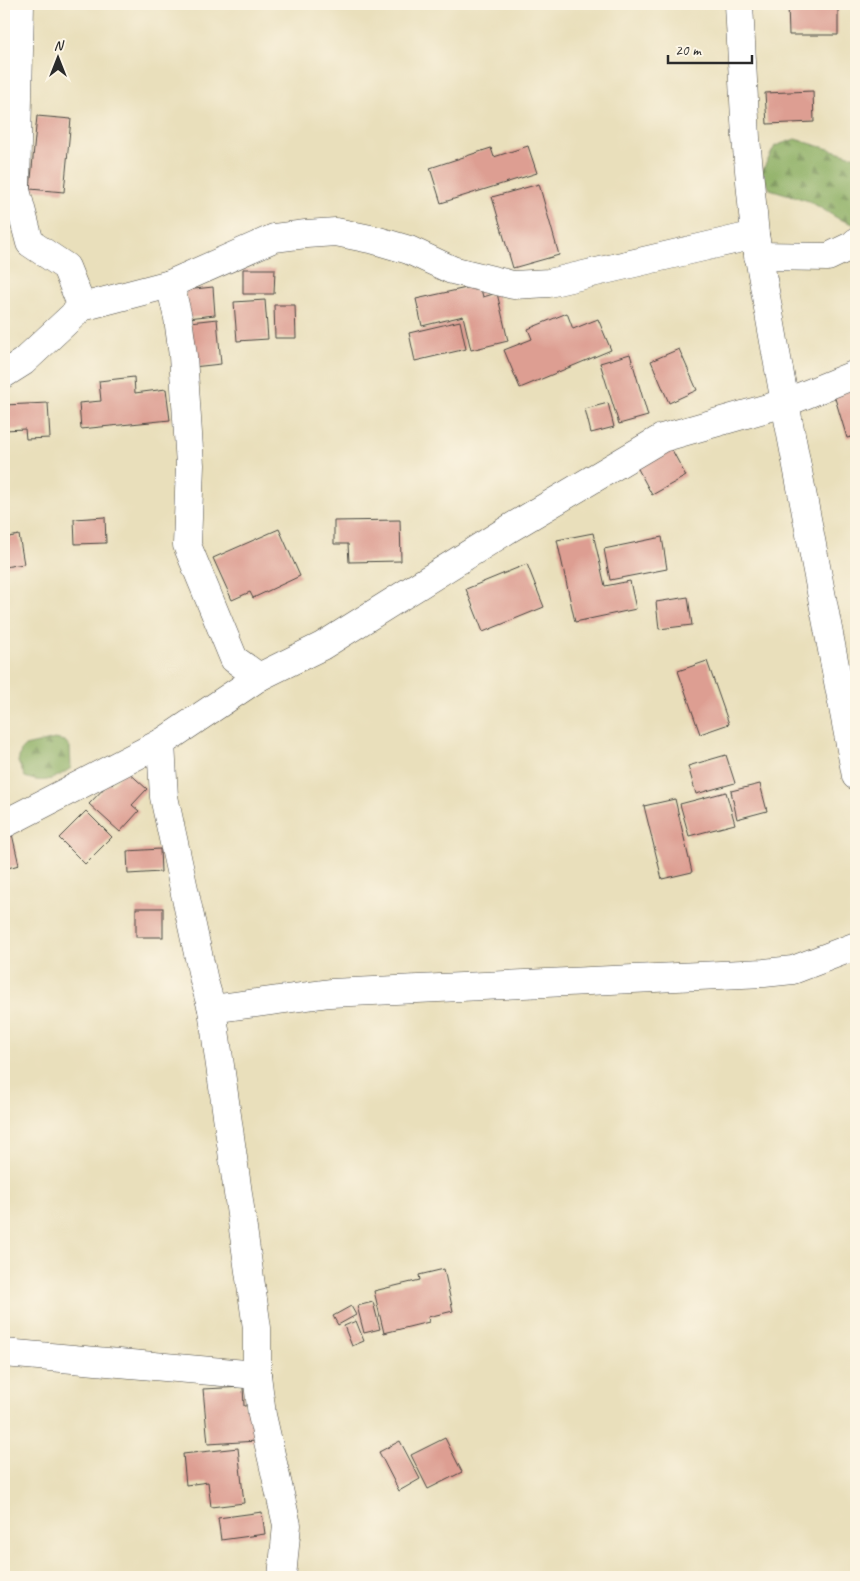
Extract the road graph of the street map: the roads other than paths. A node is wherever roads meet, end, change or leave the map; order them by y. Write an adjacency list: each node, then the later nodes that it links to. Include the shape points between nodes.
1 (20, 4): 6 (street, via 16,190 30,244 66,267)
2 (739, 4): 4 (street, via 746,138)
3 (856, 242): 4 (street, via 828,257)
4 (757, 246): 5 (street, via 550,283 513,284 452,270 409,250 336,232 274,238); 9 (street)
5 (170, 284): 6 (street); 10 (street, via 183,356 190,464 187,545 234,659)
6 (82, 307): 7 (street, via 23,362)
7 (4, 374)
8 (856, 374): 9 (street)
9 (785, 403): 10 (street, via 662,438 322,646); 12 (street)
10 (259, 677): 11 (street)
11 (161, 742): 13 (street); 15 (street, via 164,797)
12 (856, 776)
13 (4, 824)
14 (856, 946): 15 (street, via 783,971 330,992)
15 (212, 1009): 17 (street, via 257,1328)
16 (4, 1353): 17 (street)
17 (257, 1375): 18 (street, via 262,1415 287,1525)
18 (282, 1577)

